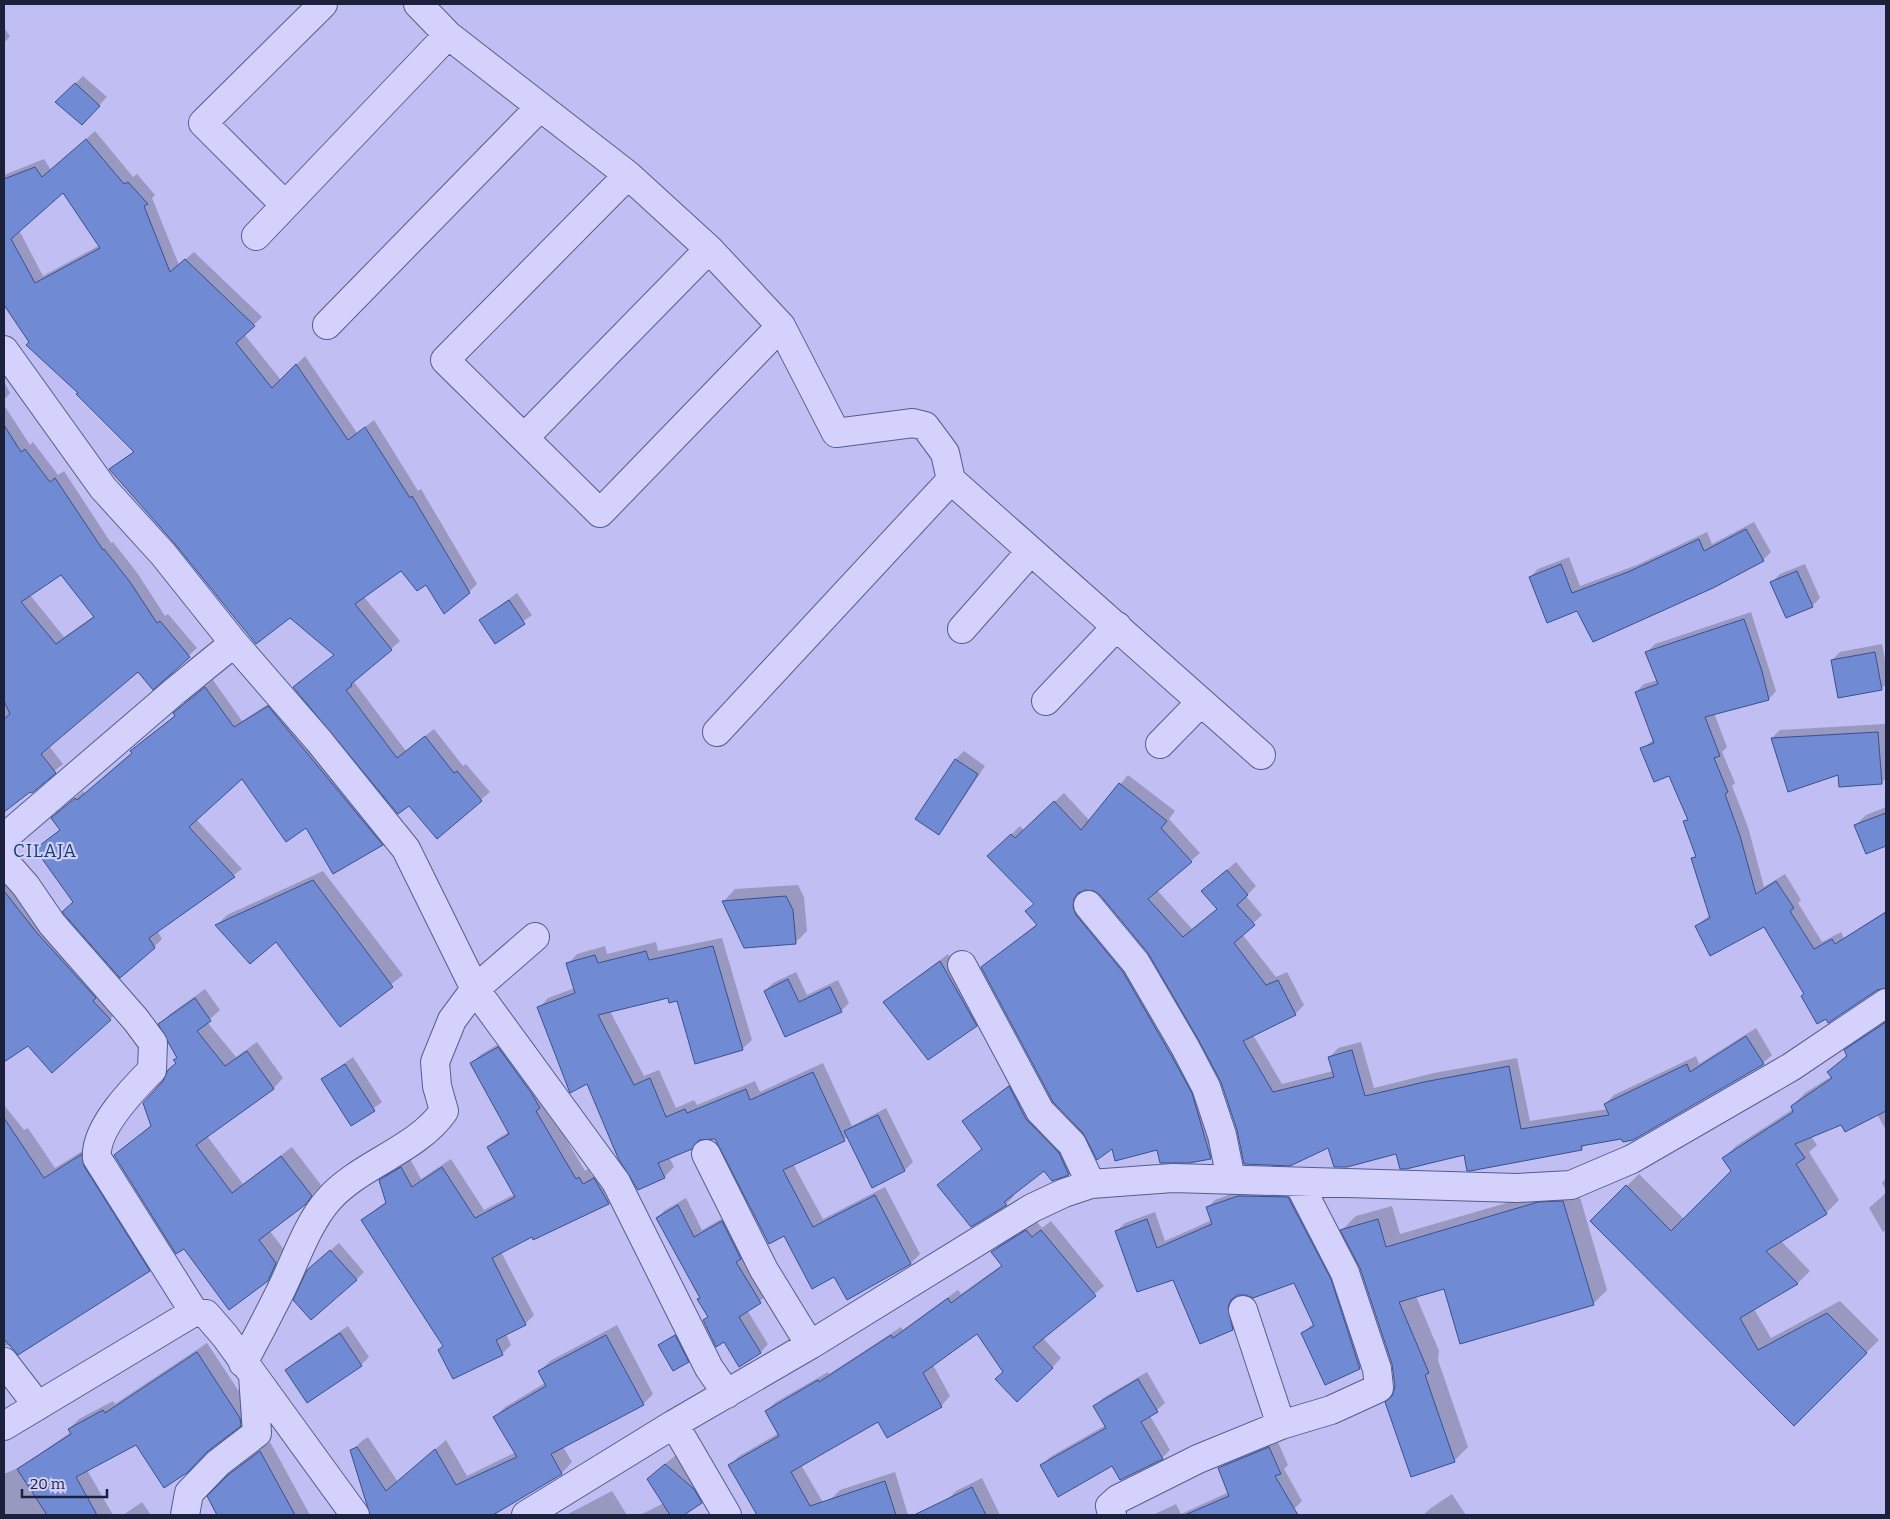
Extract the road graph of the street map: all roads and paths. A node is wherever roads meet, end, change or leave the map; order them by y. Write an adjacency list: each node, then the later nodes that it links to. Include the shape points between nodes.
1 (323, 4): 6 (street, via 203,123)
2 (418, 4): 3 (street)
3 (448, 35): 4 (street); 6 (street)
4 (540, 107): 5 (street); 9 (street)
5 (628, 176): 8 (street); 12 (street, via 445,360)
6 (285, 205): 7 (street)
7 (256, 236)
8 (709, 249): 10 (street); 12 (street)
9 (327, 325)
10 (781, 326): 12 (street, via 600,513); 13 (street, via 836,433 913,423 925,426 945,453)
11 (4, 350): 17 (street, via 103,488 163,554)
12 (524, 438)
13 (951, 480): 14 (street); 20 (street)
14 (1030, 552): 15 (street); 16 (street)
15 (1118, 626): 18 (street); 19 (street)
16 (962, 629)
17 (234, 644): 23 (street, via 160,703); 28 (street, via 319,741 406,849)
18 (1046, 701)
19 (1201, 702): 21 (street); 22 (street)
20 (718, 732)
21 (1160, 744)
22 (1261, 755)
23 (4, 838)
24 (4, 861): 35 (street, via 52,924 153,1043 152,1070 128,1094 105,1129 97,1158)
25 (1088, 905): 31 (street, via 1136,963 1185,1047 1206,1088 1222,1135)
26 (535, 937): 28 (street)
27 (962, 964): 33 (street, via 1040,1111 1072,1144)
28 (474, 988): 38 (street, via 452,1020 435,1062 444,1111 425,1131 362,1172 330,1198 306,1236); 39 (street, via 616,1182 709,1368)
29 (1886, 1003): 32 (street, via 1791,1067 1640,1154 1571,1185 1517,1188)
30 (706, 1154): 36 (street, via 764,1270)
31 (1231, 1180): 32 (street); 33 (street, via 1174,1178)
32 (1298, 1182): 42 (street, via 1345,1274 1377,1369 1380,1388 1331,1410)
33 (1091, 1184): 36 (street, via 1032,1208)
34 (1243, 1310): 42 (street)
35 (194, 1312): 38 (street, via 206,1314); 40 (street)
36 (810, 1346): 39 (street)
37 (4, 1362): 40 (street)
38 (248, 1369): 44 (street, via 257,1434 218,1463 189,1493); 45 (street)
39 (727, 1394): 41 (street)
40 (38, 1406): 43 (street)
41 (674, 1424): 46 (street); 47 (street)
42 (1281, 1425): 48 (street, via 1198,1459 1118,1499 1110,1506)
43 (4, 1426)
44 (185, 1515)
45 (355, 1515)
46 (526, 1515)
47 (727, 1515)
48 (1112, 1515)

